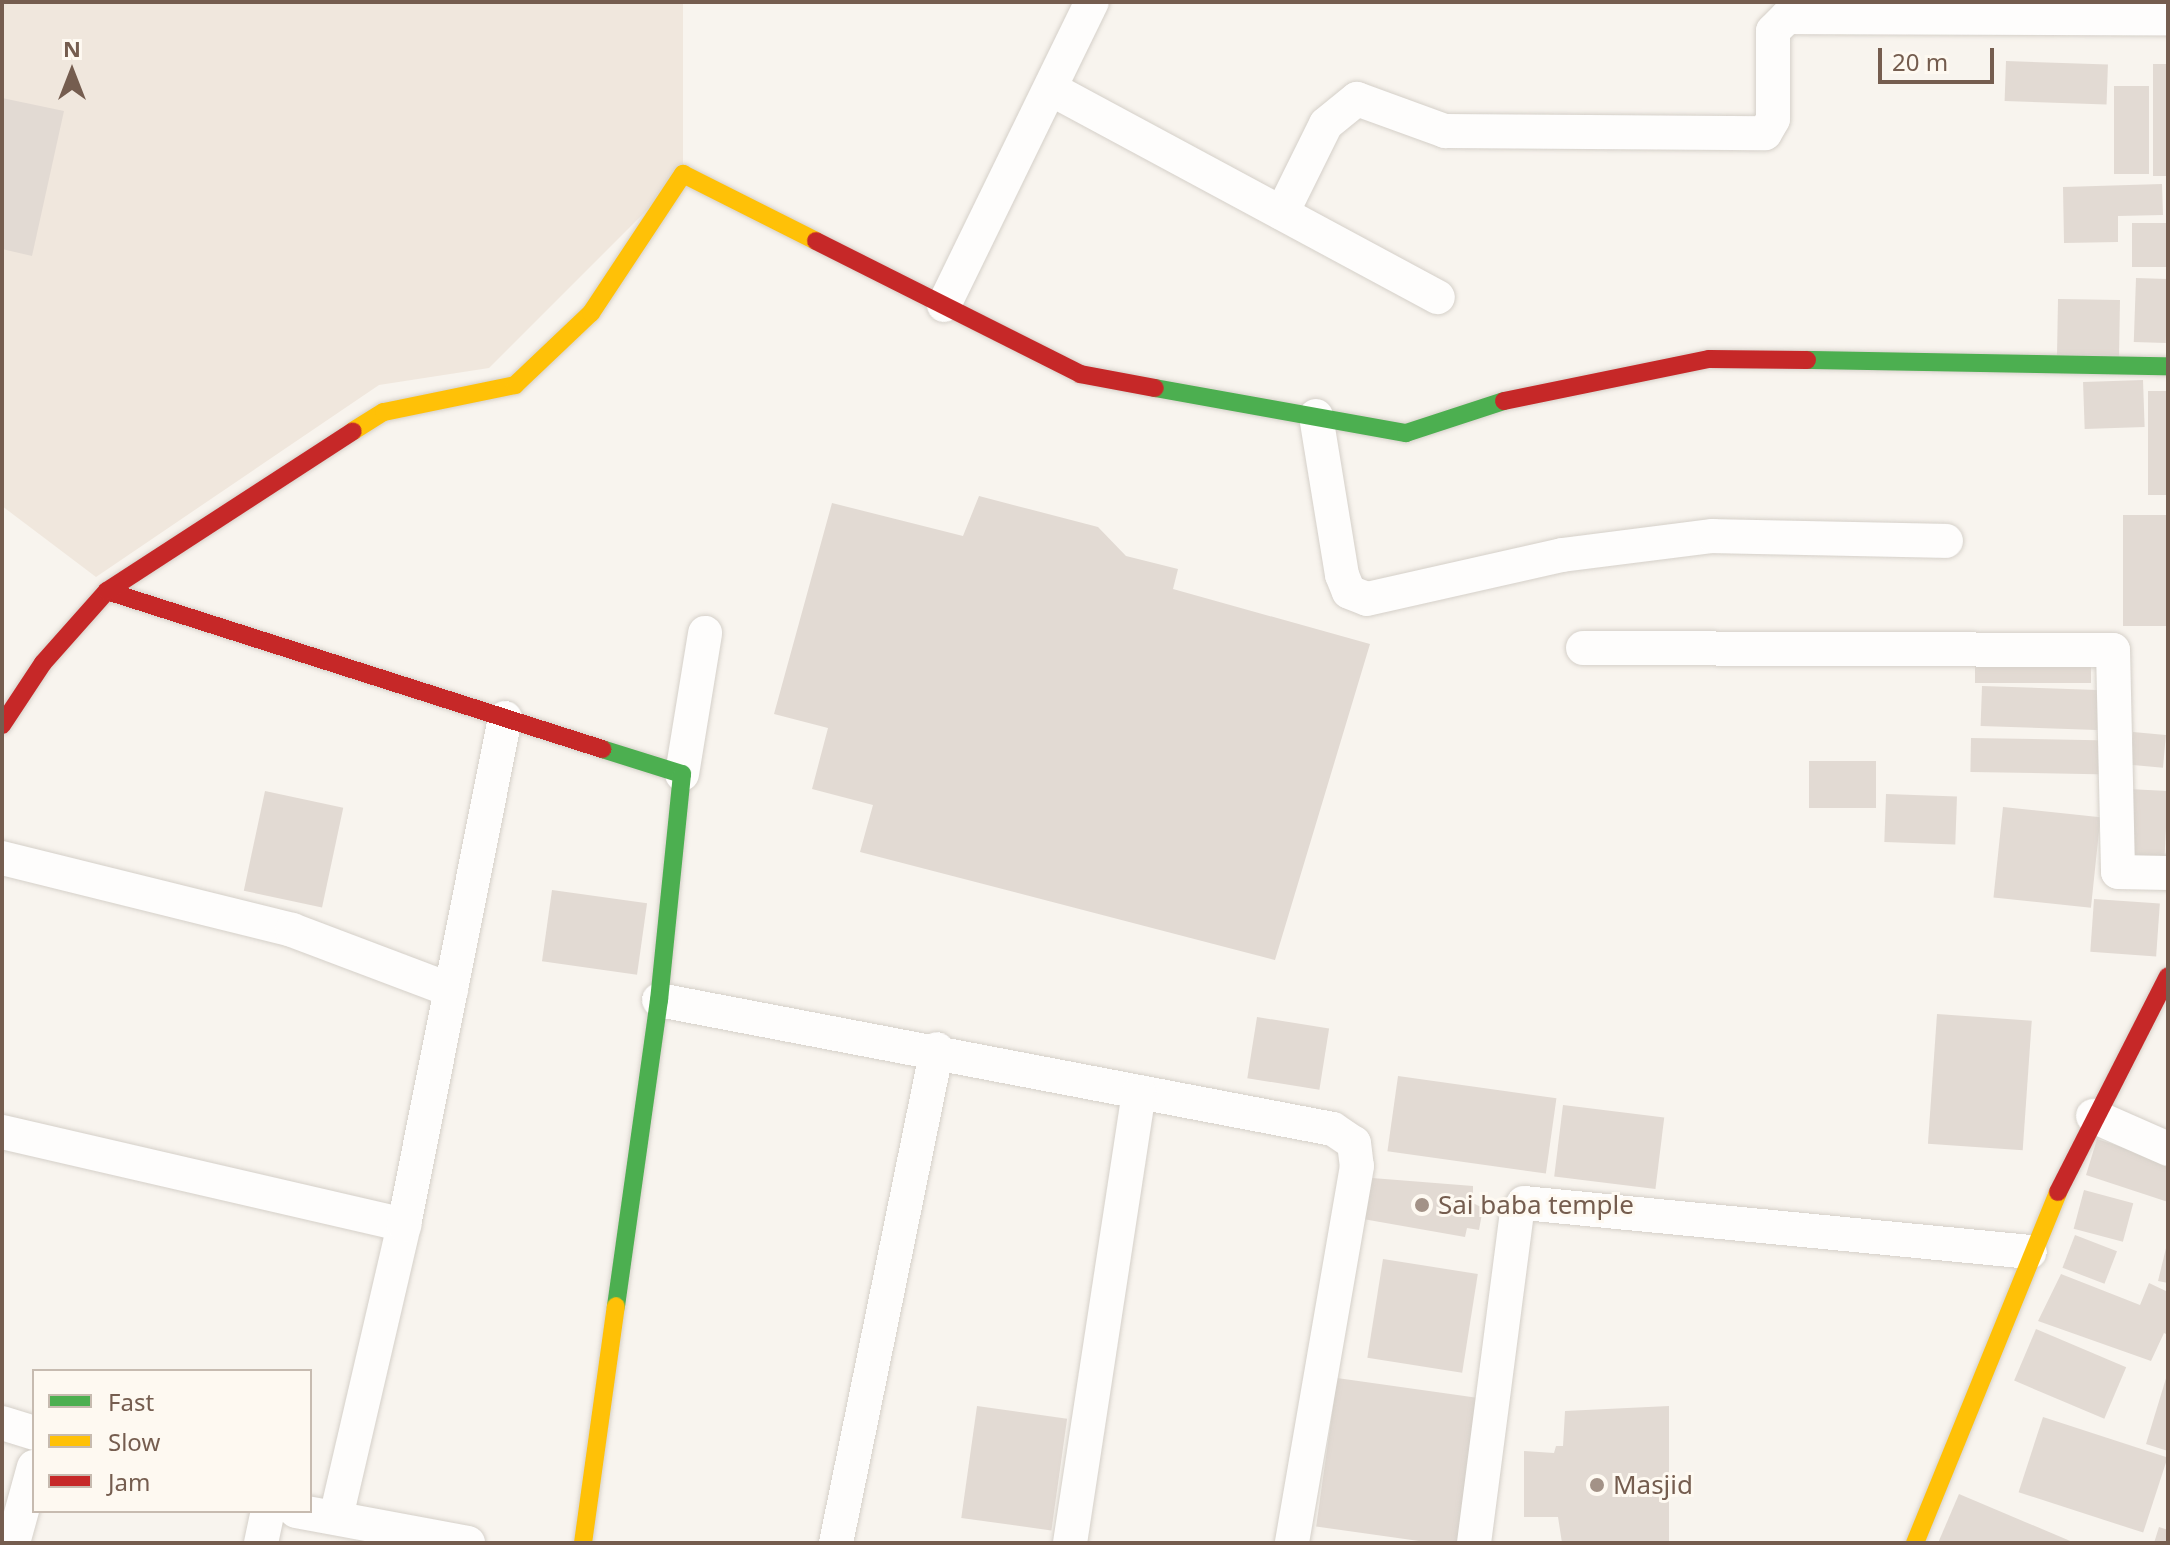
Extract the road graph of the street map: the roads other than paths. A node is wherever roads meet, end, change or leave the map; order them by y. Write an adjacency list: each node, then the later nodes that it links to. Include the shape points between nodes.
1 (1092, 2): 3 (street)
2 (2168, 18): 4 (street, via 1787,17 1773,31 1773,119 1765,133 1445,131 1357,99 1326,124)
3 (1053, 90): 4 (street); 6 (street)
4 (1282, 213): 5 (street)
5 (1438, 297)
6 (944, 305): 8 (street, via 1080,374); 10 (street, via 683,174 591,313 515,385 384,412)
7 (2168, 366): 8 (street, via 1709,359 1532,392 1406,433)
8 (1316, 416): 9 (street, via 1342,575 1349,592 1367,599 1562,555 1713,536)
9 (1946, 541)
10 (107, 591): 13 (street); 14 (street, via 43,663)
11 (705, 633): 15 (street)
12 (1583, 648): 17 (street, via 2113,650 2118,872)
13 (505, 718): 15 (street); 19 (street)
14 (2, 725)
15 (682, 774): 20 (street)
16 (2, 858): 19 (street, via 292,930)
17 (2168, 873)
18 (2168, 976): 23 (street)
19 (451, 990): 26 (street)
20 (659, 1000): 21 (street); 37 (street)
21 (937, 1049): 22 (street); 38 (street)
22 (1139, 1092): 39 (street); 40 (street, via 1333,1129 1354,1143 1357,1166)
23 (2093, 1116): 25 (street); 27 (street)
24 (2, 1132): 26 (street)
25 (2168, 1149)
26 (404, 1225): 33 (street)
27 (2030, 1252): 41 (street, via 1524,1203 1517,1213); 42 (street)
28 (2, 1423): 29 (street)
29 (32, 1432)
30 (32, 1474): 34 (street)
31 (268, 1513): 35 (street)
32 (309, 1513): 33 (street)
33 (336, 1517): 36 (street)
34 (13, 1543)
35 (261, 1543)
36 (468, 1543)
37 (583, 1543)
38 (836, 1543)
39 (1070, 1543)
40 (1292, 1543)
41 (1474, 1543)
42 (1915, 1543)

